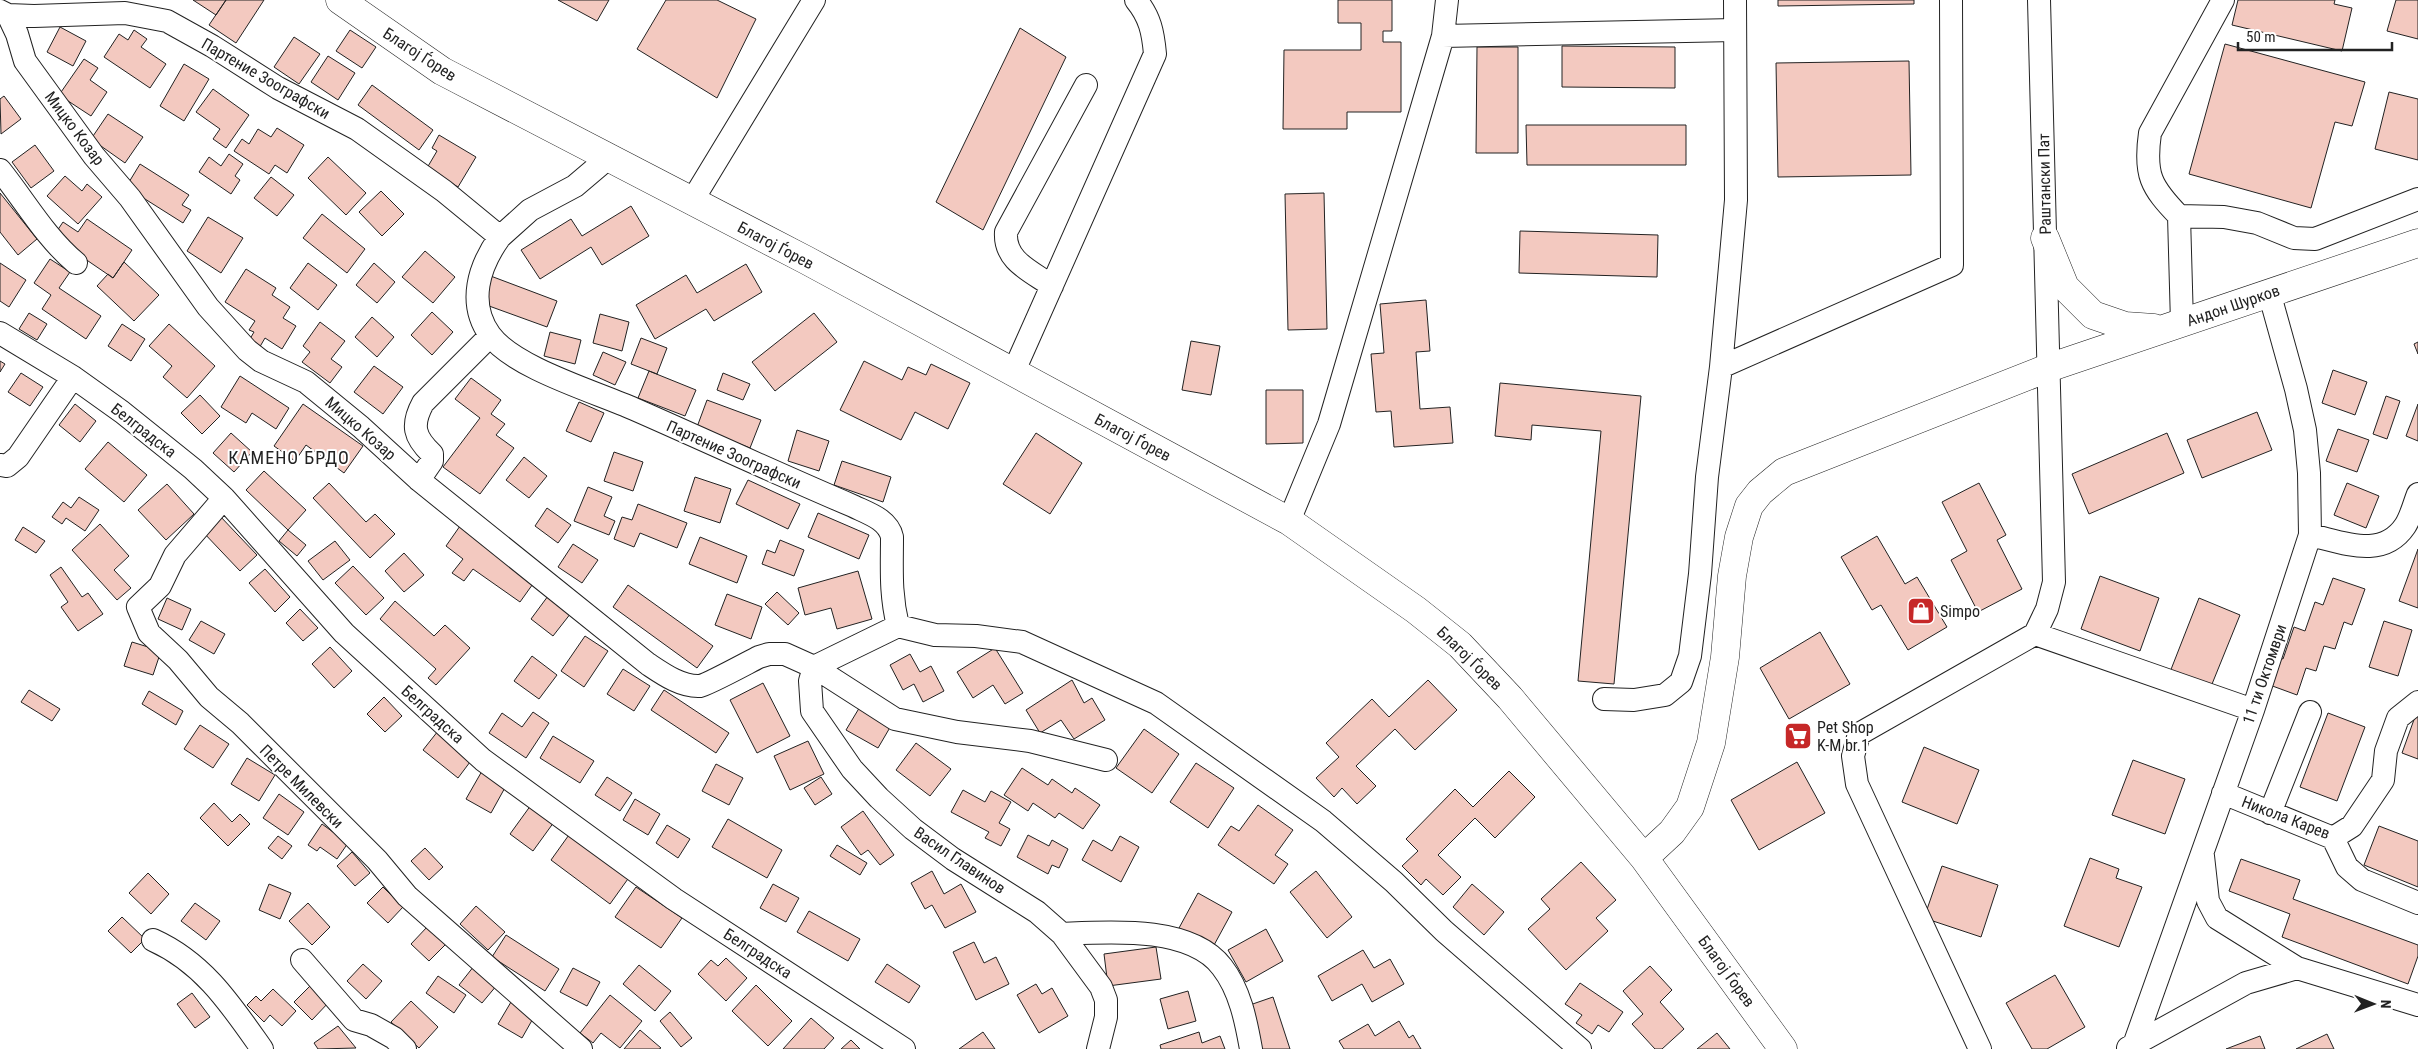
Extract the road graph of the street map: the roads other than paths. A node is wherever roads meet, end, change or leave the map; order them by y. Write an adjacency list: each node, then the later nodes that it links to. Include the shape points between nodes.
1 (340, 0): 13 (main road, Благој Ѓорев, via 442,71)
2 (814, 0): 16 (street)
3 (1136, 0): 22 (street, via 1147,14 1153,30 1155,54)
4 (1447, 0): 11 (street)
5 (1735, 0): 10 (street)
6 (1950, 0): 27 (street, via 1952,265)
7 (2040, 0): 19 (street, Раштански Пат)
8 (2222, 0): 17 (street, via 2150,133 2148,173 2161,198)
9 (4, 13): 18 (street, Партение Зоографски, via 125,13 167,21 278,88 357,130 444,191); 32 (street, Мицко Козар, via 17,34 25,61 208,306 254,355 306,382)
10 (1735, 30): 11 (street); 27 (street, via 1736,200)
11 (1443, 36): 35 (street, via 1329,424)
12 (1086, 85): 22 (street, via 1006,232 1005,242 1011,256)
13 (608, 158): 16 (main road, Благој Ѓорев); 18 (street, Партение Зоографски, via 575,186 530,210)
14 (0, 170): 21 (street, via 56,247)
15 (2418, 199): 17 (street, via 2315,239 2294,238 2257,223 2224,217)
16 (692, 200): 29 (main road, Благој Ѓорев)
17 (2179, 216): 24 (street)
18 (500, 237): 26 (street, Партение Зоографски, via 486,256 476,298 479,316)
19 (2045, 238): 24 (main road, via 2065,287 2092,315 2125,326); 28 (street, Раштански Пат)
20 (2418, 243): 23 (main road, Андон Шурков)
21 (76, 263)
22 (1052, 286): 29 (street)
23 (2269, 292): 24 (main road, Андон Шурков); 36 (street, 11 ти Октомври, via 2305,430)
24 (2173, 326): 28 (main road, Андон Шурков)
25 (0, 333): 30 (street, Белградска)
26 (490, 336): 32 (street, via 423,403 415,416 416,432 432,454 432,461); 37 (street, Партение Зоографски, via 510,354 581,388 884,522 892,537 891,592)
27 (1721, 367): 40 (street, via 1690,656 1681,682 1665,695)
28 (2048, 368): 38 (street, via 2054,582); 49 (main road, Андон Шурков, via 1784,472 1760,492 1750,506 1739,537 1725,657 1708,752 1690,807 1672,832)
29 (1013, 373): 35 (main road, Благој Ѓорев)
30 (73, 376): 31 (street, via 18,457 7,466); 34 (street, Белградска, via 160,442)
31 (0, 466)
32 (419, 480): 39 (street, Мицко Козар, via 648,664 670,678 702,686 769,654 785,654)
33 (2418, 494): 36 (street, via 2406,525 2396,538 2380,547 2365,547)
34 (224, 498): 59 (street, Петре Милевски, via 174,555 160,586 138,607 149,633 178,660 209,697 240,723 377,860 407,896); 60 (street, Белградска, via 344,633 483,760 674,899)
35 (1289, 521): 49 (main road, Благој Ѓорев, via 1416,610 1460,645 1510,698)
36 (2310, 535): 42 (street, 11 ти Октомври)
37 (898, 626): 39 (street); 63 (street, via 935,635 1022,642 1156,703 1324,820 1444,931)
38 (2036, 634): 42 (street); 65 (street, via 1859,734 1853,756 1857,784)
39 (814, 667): 44 (street, Мицко Козар, via 895,718 957,732 1030,741); 51 (street, Васил Главинов, via 810,681 812,711 852,769 913,829 953,859 1037,912)
40 (1604, 700)
41 (2418, 702): 47 (street, Никола Карев, via 2398,718 2386,751 2382,780 2352,826)
42 (2253, 710): 45 (street, 11 ти Октомври)
43 (2310, 712): 46 (street)
44 (1106, 760)
45 (2223, 792): 46 (street, Никола Карев); 48 (street, 11 ти Октомври)
46 (2270, 812): 47 (street, Никола Карев)
47 (2333, 838): 50 (street, via 2347,867 2362,880)
48 (2202, 848): 54 (street, via 2208,901 2217,918); 56 (street, 11 ти Октомври)
49 (1644, 858): 64 (main road, Благој Ѓорев)
50 (2418, 903)
51 (1062, 934): 61 (street, Васил Главинов, via 1106,1000 1106,1017); 62 (street, via 1122,931 1154,934 1204,951 1222,966 1238,993)
52 (153, 940): 57 (street, via 175,950 214,985)
53 (302, 960): 58 (street, via 354,1020 394,1038)
54 (2297, 968): 55 (street); 56 (street, via 2246,983)
55 (2418, 1005)
56 (2129, 1047)
57 (262, 1049)
58 (405, 1049)
59 (581, 1049)
60 (904, 1049)
61 (1098, 1049)
62 (1251, 1049)
63 (1580, 1049)
64 (1783, 1049)
65 (1980, 1049)

